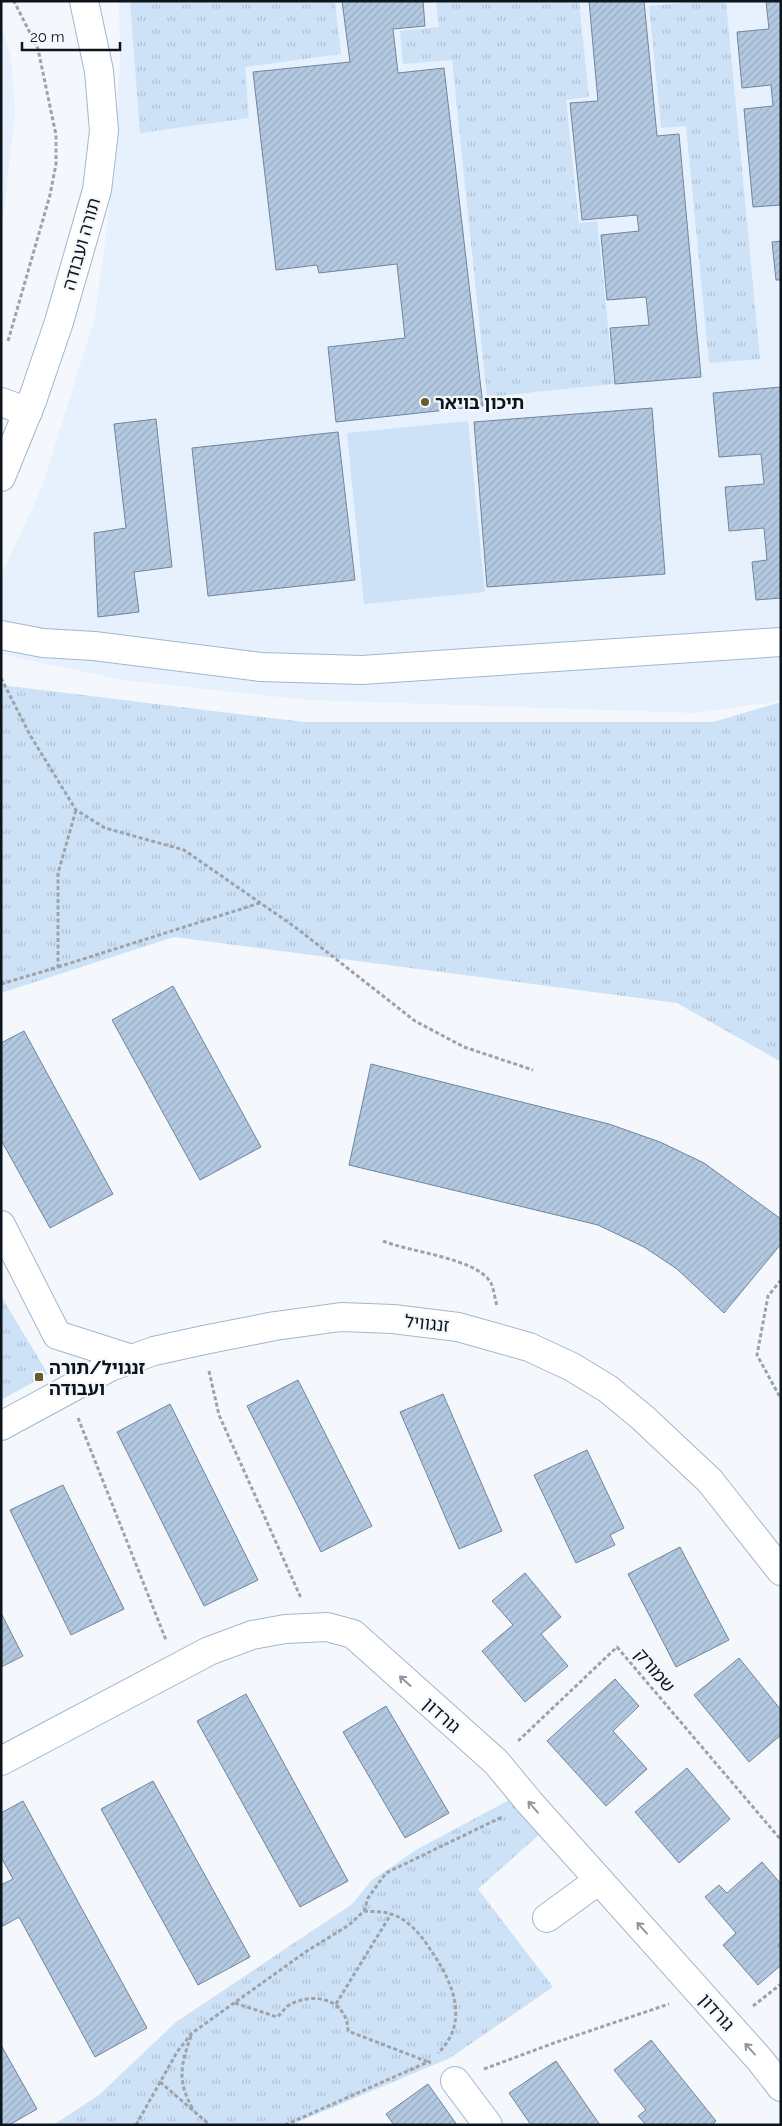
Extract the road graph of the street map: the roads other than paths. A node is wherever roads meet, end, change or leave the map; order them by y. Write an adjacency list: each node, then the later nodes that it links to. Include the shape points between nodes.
1 (84, 1): 3 (street, תורה ועבודה, via 99,71 104,130 97,190 59,322)
2 (1, 402): 3 (street)
3 (28, 412): 4 (street, תורה ועבודה)
4 (1, 477)
5 (1, 635): 6 (street, via 260,667 362,670)
6 (781, 642)
7 (1, 1225): 8 (street, via 57,1335)
8 (132, 1359): 9 (street, זנגוויל, via 110,1367); 10 (street, זנגוויל, via 204,1340 341,1317 458,1327 529,1347 608,1388 643,1418 710,1481)
9 (1, 1426)
10 (781, 1572)
11 (1, 1761): 12 (street, גורדון, one-way to 11, via 496,1762 353,1634 327,1627 252,1635 209,1651)
12 (599, 1880): 13 (street); 15 (street, גורדון, one-way to 12)
13 (547, 1918)
14 (455, 2081): 16 (street)
15 (781, 2087)
16 (488, 2125)

